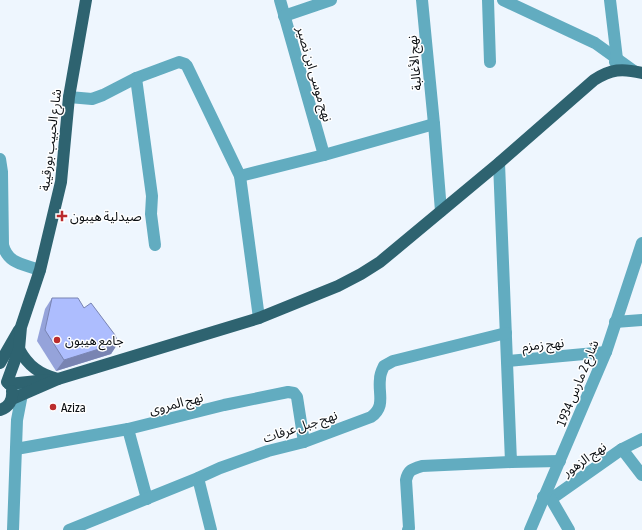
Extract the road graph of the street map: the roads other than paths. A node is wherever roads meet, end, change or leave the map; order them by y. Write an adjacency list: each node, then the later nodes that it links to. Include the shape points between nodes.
1 (86, 0): 14 (main road, شارع الحبيب بورقيبة)
2 (280, 0): 8 (street, نهج موسى ابن نصير)
3 (331, 0): 8 (street)
4 (422, 0): 15 (street, نهج الأغالبة)
5 (488, 0): 10 (street)
6 (504, 0): 9 (street, via 595,43)
7 (610, 0): 9 (street)
8 (284, 16): 16 (street, نهج موسى ابن نصير)
9 (617, 59): 11 (street); 12 (street)
10 (490, 62)
11 (612, 71): 12 (main road, via 623,69); 18 (main road, via 594,80)
12 (639, 74)
13 (136, 78): 14 (street, via 92,99); 19 (street, via 179,62 185,64); 22 (street, via 152,196)
14 (69, 98): 23 (main road, شارع الحبيب بورقيبة, via 61,182)
15 (434, 124): 16 (street); 20 (street, نهج الأغالبة)
16 (324, 155): 19 (street)
17 (0, 159): 23 (street, via 4,251 12,260)
18 (499, 163): 20 (main road); 28 (street)
19 (240, 176): 24 (street)
20 (441, 211): 24 (main road, via 380,262 361,274)
21 (642, 243): 26 (street, شارع 2 مارس 1934)
22 (154, 245)
23 (40, 270): 27 (main road, شارع الحبيب بورقيبة)
24 (259, 318): 33 (main road)
25 (642, 320): 26 (street)
26 (616, 322): 30 (street, شارع 2 مارس 1934)
27 (21, 327): 29 (main road, شارع الحبيب بورقيبة); 32 (main road, شارع الحبيب بورقيبة)
28 (506, 333): 31 (street); 39 (street, نهج جبل عرفات, via 393,361 384,366 380,378 380,405 377,412 371,417)
29 (19, 349): 33 (main road, via 34,369); 34 (main road, شارع الحبيب بورقيبة)
30 (606, 352): 31 (street, نهج زمزم); 42 (street, شارع 2 مارس 1934)
31 (507, 361): 43 (street)
32 (0, 363)
33 (58, 379): 34 (main road); 35 (main road)
34 (6, 381): 35 (main road)
35 (17, 397): 36 (main road); 40 (street)
36 (0, 410)
37 (128, 430): 39 (street, نهج المروى, via 224,405 288,392 294,393 297,398); 40 (street, نهج المروى); 46 (street)
38 (642, 439): 41 (street, نهج الزهور)
39 (304, 442): 45 (street, نهج جبل عرفات, via 268,451)
40 (16, 449): 48 (street)
41 (622, 450): 44 (street); 47 (street, نهج الزهور)
42 (560, 461): 43 (street); 47 (street, شارع 2 مارس 1934)
43 (511, 462): 51 (street, via 422,466 411,469 406,480)
44 (642, 475)
45 (198, 478): 46 (street, نهج جبل عرفات); 50 (street)
46 (147, 498): 49 (street, نهج جبل عرفات)
47 (547, 498): 52 (street, شارع 2 مارس 1934); 53 (street)
48 (13, 530)
49 (69, 530)
50 (211, 530)
51 (408, 530)
52 (530, 530)
53 (569, 530)

